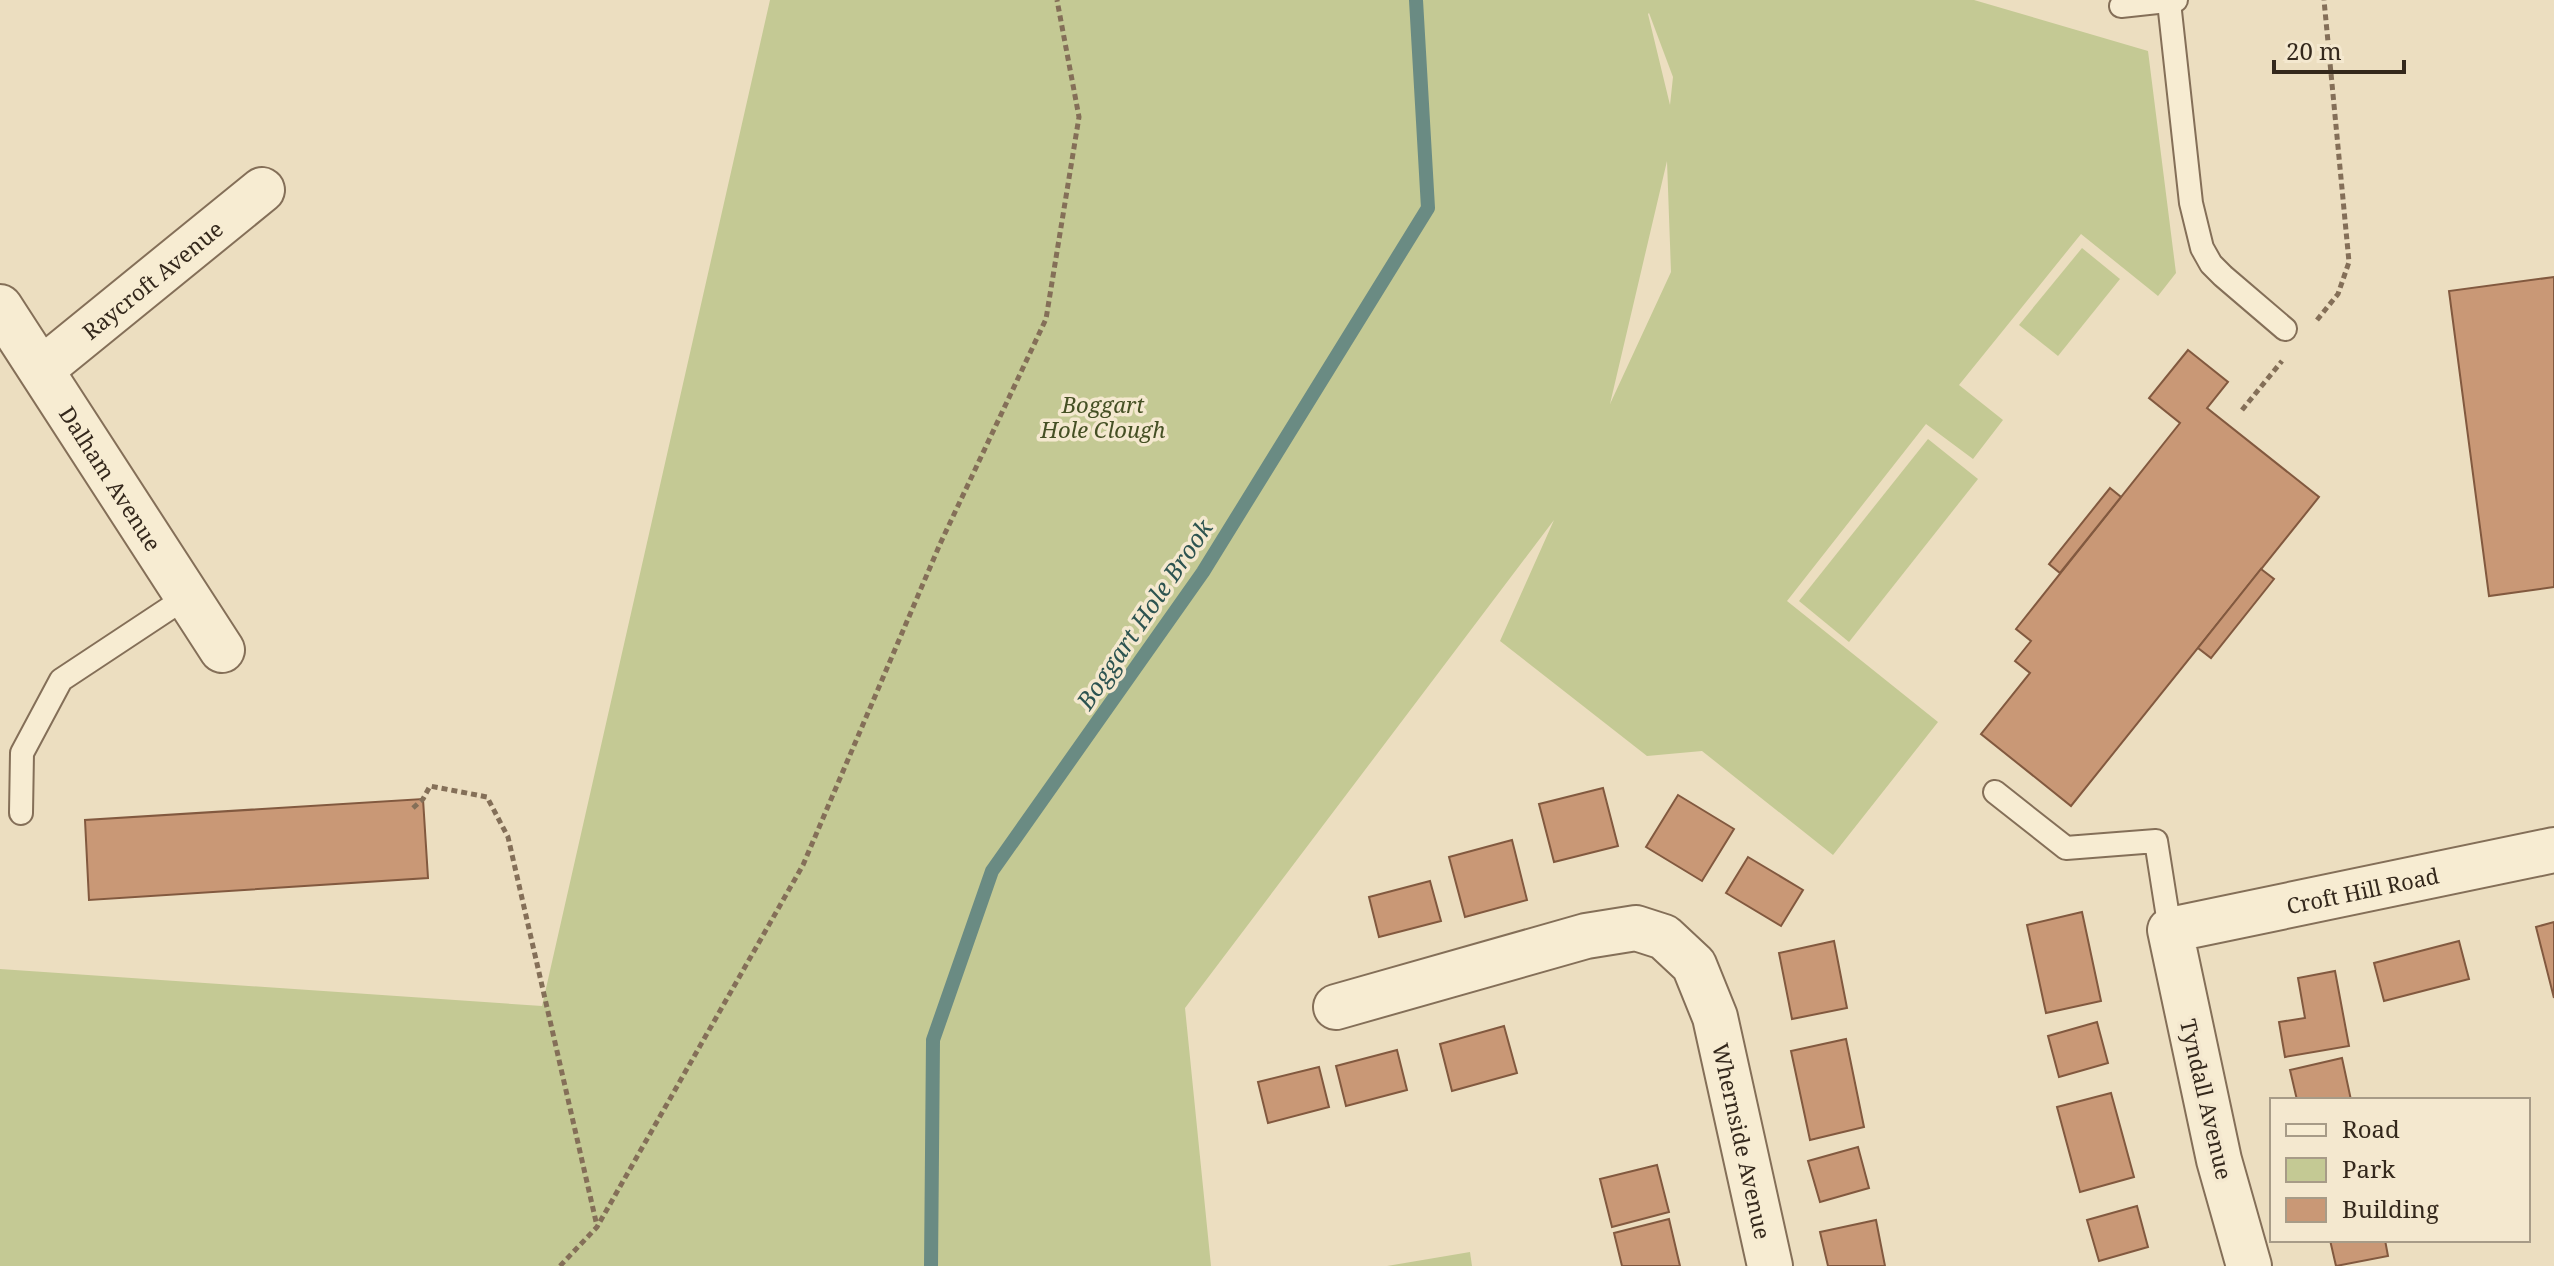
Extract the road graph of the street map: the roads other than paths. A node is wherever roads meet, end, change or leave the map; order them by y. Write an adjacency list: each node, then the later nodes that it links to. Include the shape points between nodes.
1 (2172, 1): 2 (lane); 5 (lane, via 2191,203 2202,248 2223,276)
2 (2121, 6)
3 (262, 190): 6 (street, Raycroft Avenue)
4 (0, 307): 6 (street, Dalham Avenue)
5 (2285, 329)
6 (42, 369): 7 (street, Dalham Avenue)
7 (188, 596): 8 (street, Dalham Avenue); 10 (lane, via 61,680 22,753)
8 (222, 650)
9 (1995, 792): 12 (lane, via 2066,848 2156,841)
10 (21, 813)
11 (2554, 850): 12 (street, Croft Hill Road)
12 (2170, 930): 15 (street, Tyndall Avenue, via 2219,1160)
13 (1336, 1007): 14 (street, Whernside Avenue, via 1586,936 1636,928 1664,937 1694,965 1715,1017)
14 (1770, 1266)
15 (2249, 1266)

